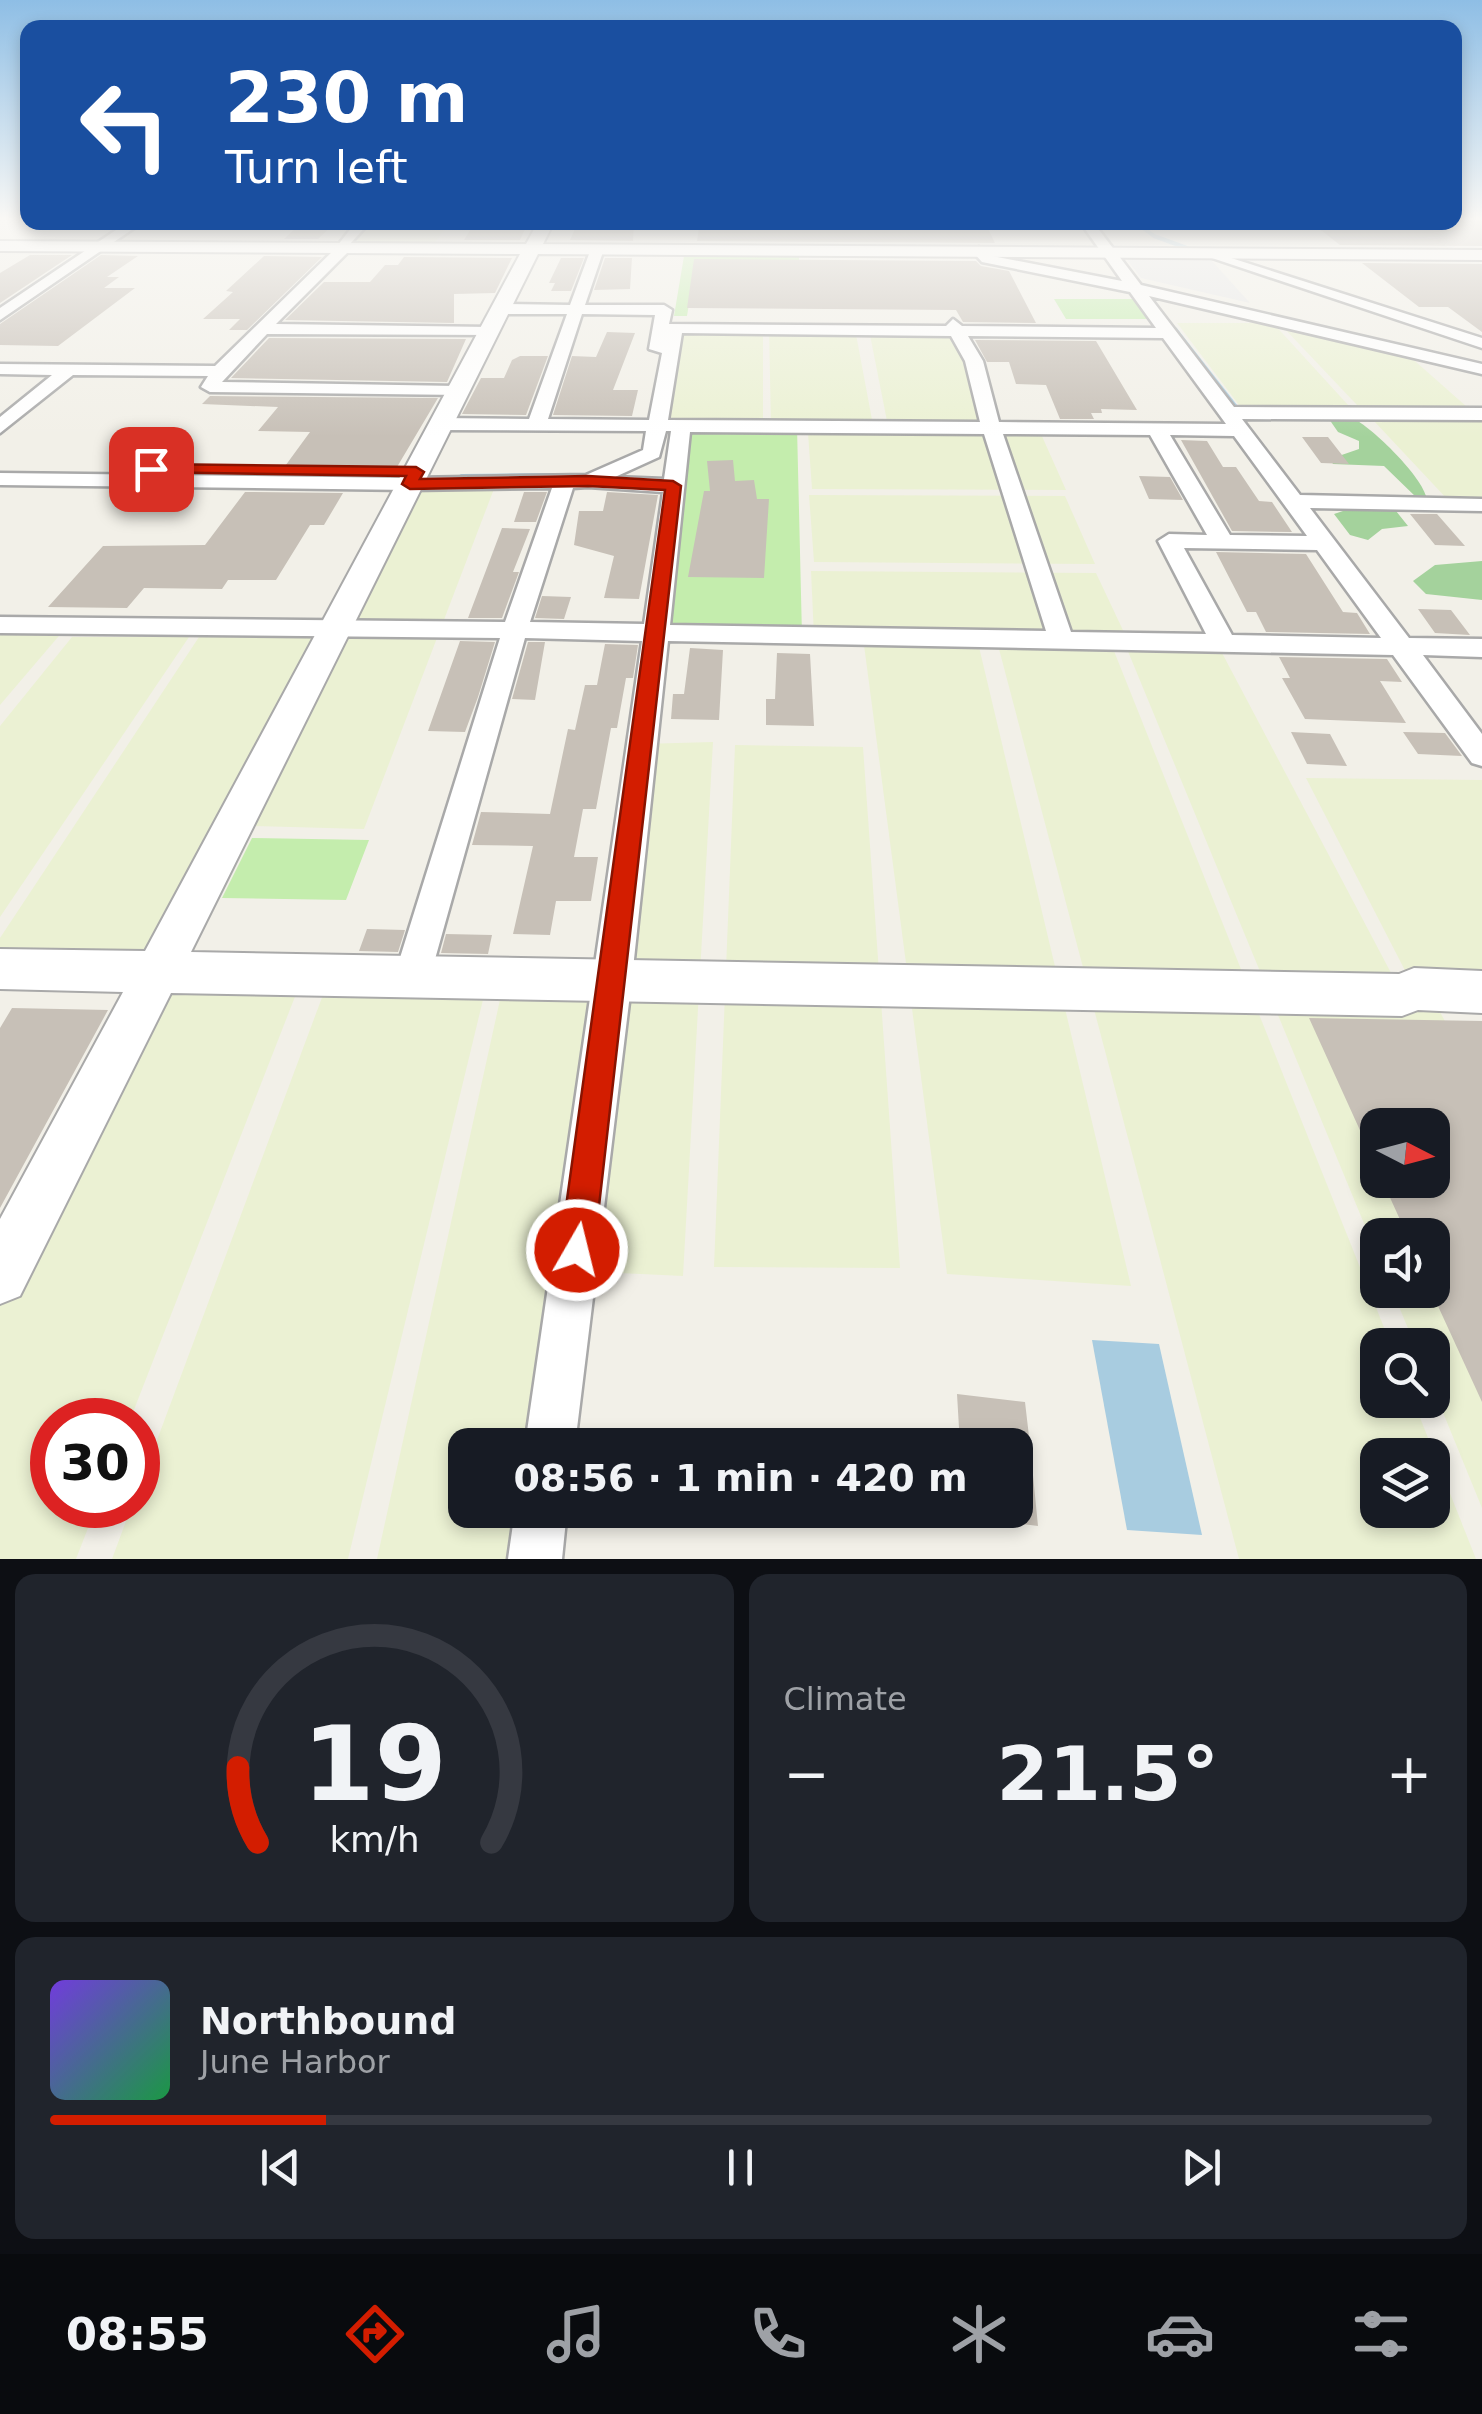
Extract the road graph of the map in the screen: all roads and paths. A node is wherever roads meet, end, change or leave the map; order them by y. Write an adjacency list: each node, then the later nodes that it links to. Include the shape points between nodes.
1 (36, 291): 11 (street)
2 (300, 291): 15 (street)
3 (510, 291): 9 (street)
4 (583, 291): 10 (street)
5 (1137, 291): 16 (street)
6 (1159, 291): 21 (street)
7 (1163, 291): 12 (street, via 1276,315)
8 (1325, 291): 12 (street)
9 (501, 309): 10 (street); 17 (street)
10 (576, 310): 13 (street, via 664,310); 26 (street)
11 (0, 315)
12 (1398, 315): 18 (street)
13 (663, 320): 14 (street); 27 (street)
14 (954, 327): 16 (street); 27 (street, via 675,328); 29 (street, via 974,362)
15 (262, 329): 17 (street); 22 (street)
16 (1166, 329): 25 (street)
17 (489, 332): 23 (street)
18 (1482, 343)
19 (0, 370): 20 (street)
20 (68, 370): 22 (street); 28 (street)
21 (1482, 370)
22 (220, 372): 23 (street, via 210,387)
23 (448, 408): 26 (street); 32 (street)
24 (1482, 414): 25 (street)
25 (1235, 422): 30 (street); 36 (street)
26 (536, 425): 27 (street)
27 (660, 426): 29 (street); 32 (street, via 634,447 580,470); 34 (street, via 652,453); 35 (street)
28 (0, 427)
29 (991, 427): 30 (street); 44 (street)
30 (1156, 430): 38 (street)
31 (0, 468): 32 (street)
32 (413, 478): 33 (street); 34 (street); 41 (street)
33 (0, 479)
34 (577, 481): 35 (street); 42 (street)
35 (673, 486): 43 (street)
36 (1295, 501): 37 (street); 39 (street)
37 (1482, 505)
38 (1223, 542): 39 (street); 45 (street, via 1168,541)
39 (1326, 543): 46 (street)
40 (0, 625): 41 (street)
41 (336, 630): 42 (street); 50 (street)
42 (515, 630): 43 (street); 51 (street)
43 (654, 633): 44 (street); 52 (street)
44 (1062, 642): 45 (street)
45 (1224, 644): 46 (street)
46 (1403, 647): 47 (street); 48 (street)
47 (1482, 648)
48 (1482, 755)
49 (0, 969): 50 (street)
50 (159, 974): 51 (street); 54 (street)
51 (412, 976): 52 (street)
52 (614, 978): 53 (street); 55 (street)
53 (1482, 992)
54 (0, 1276)
55 (552, 1428)
56 (539, 1528): 57 (street)
57 (535, 1559)

